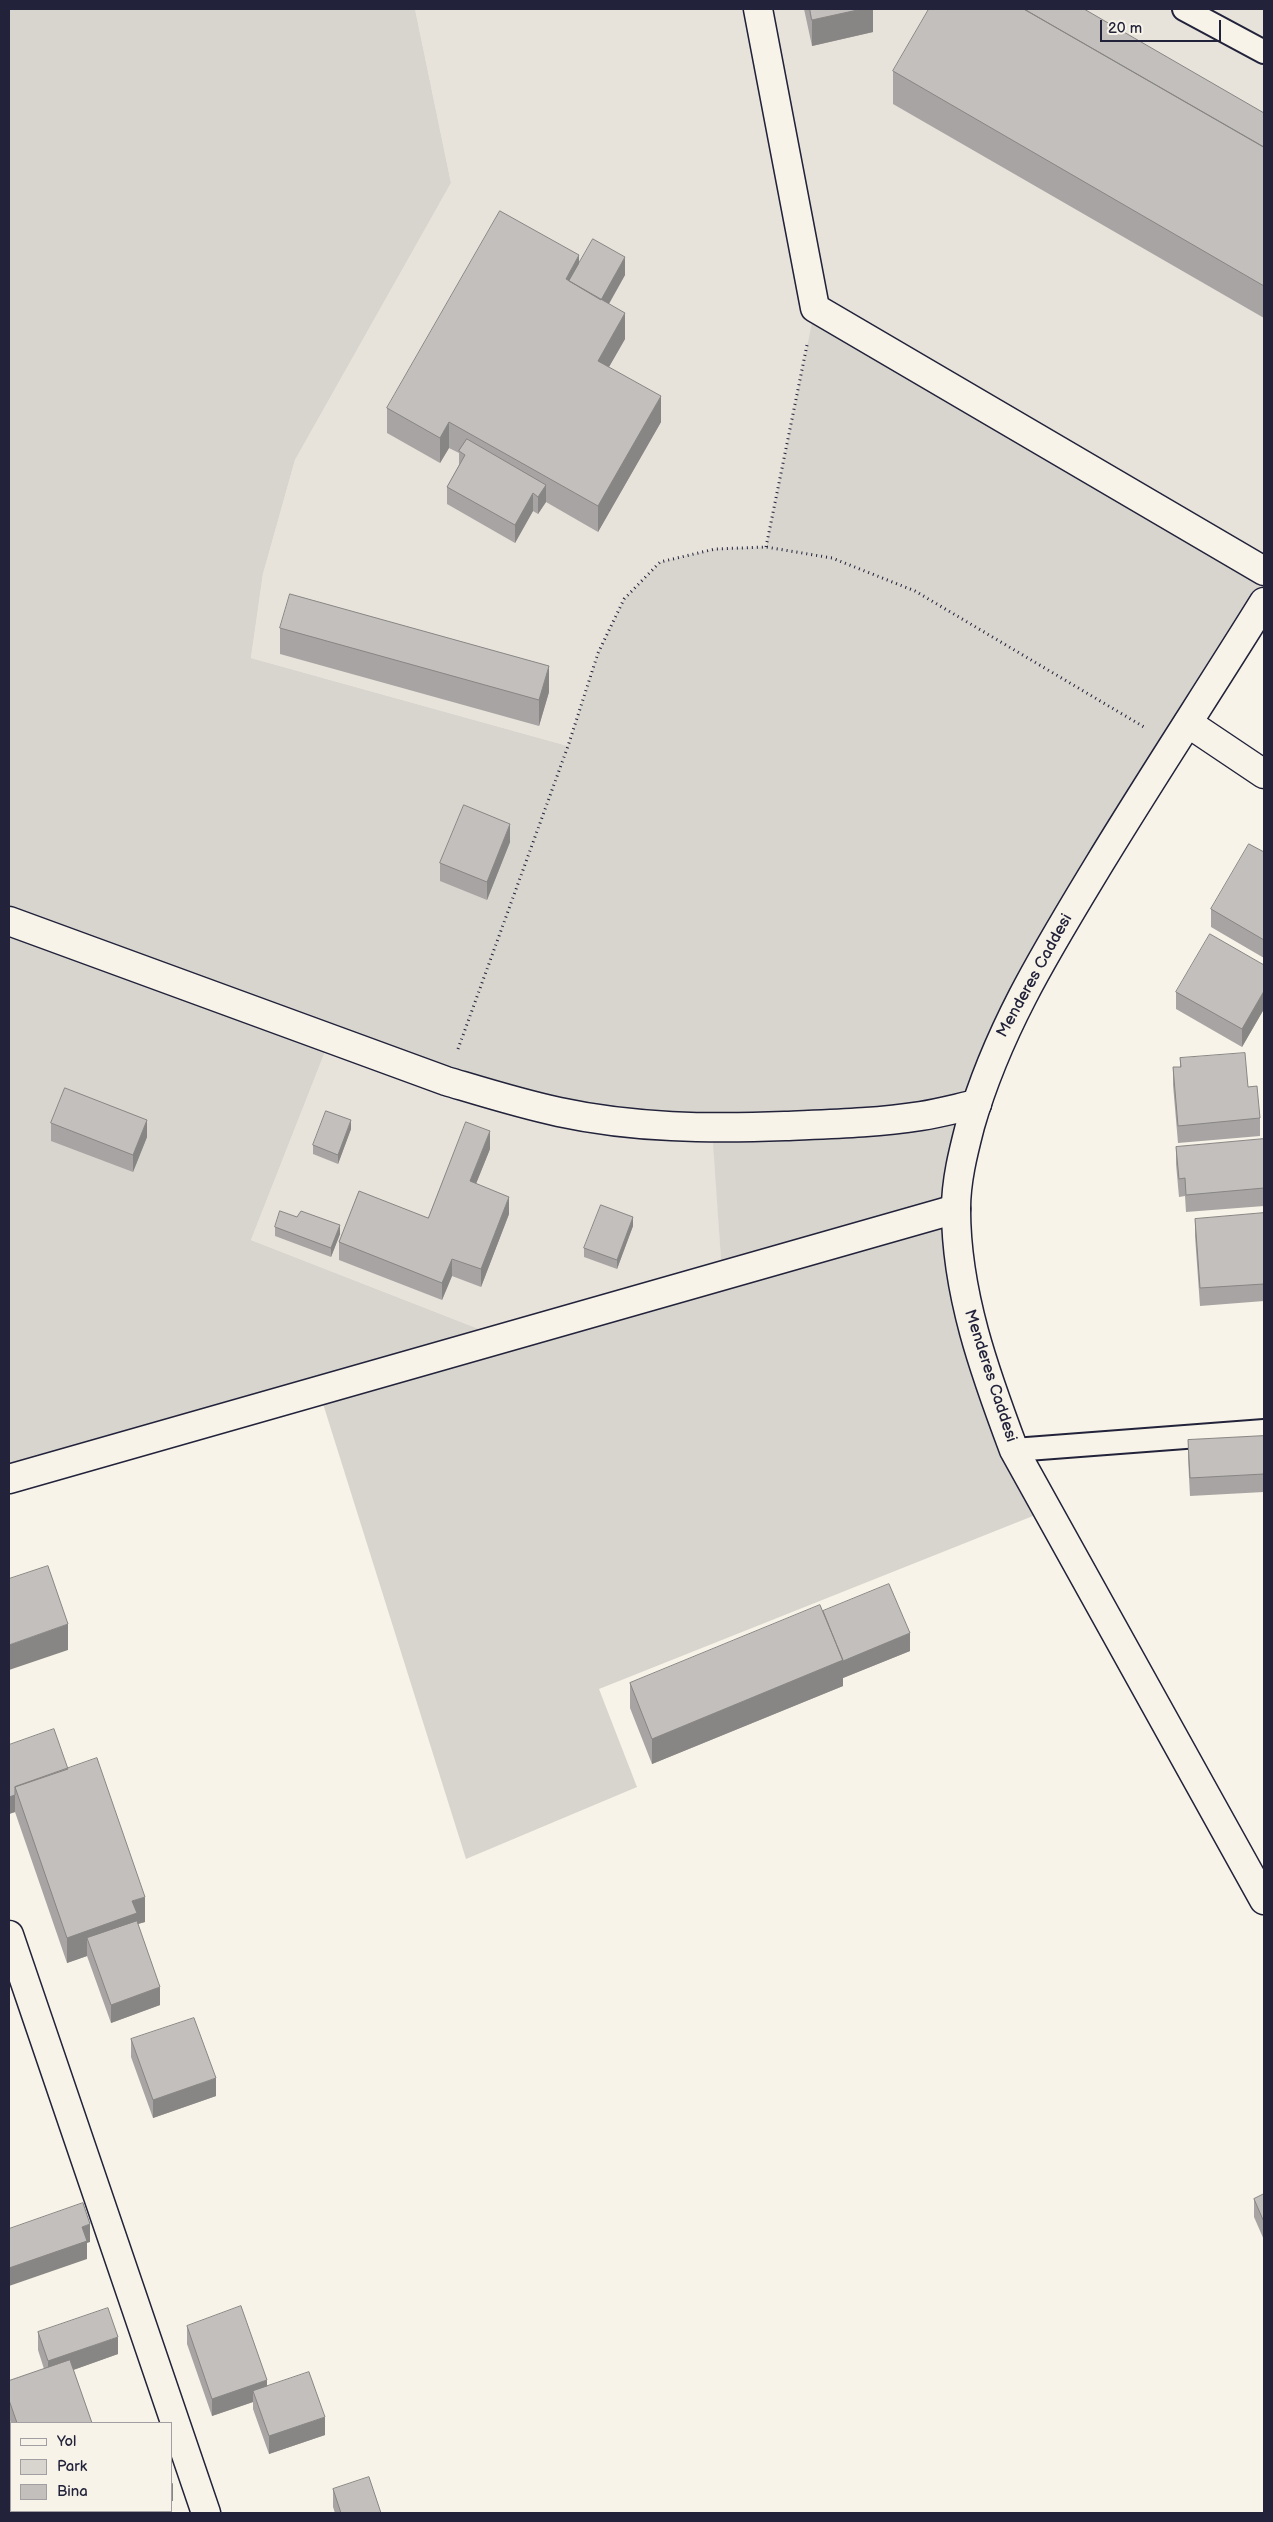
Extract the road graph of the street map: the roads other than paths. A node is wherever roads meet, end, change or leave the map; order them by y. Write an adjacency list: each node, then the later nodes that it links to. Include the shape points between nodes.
1 (758, 9): 4 (street, via 815,308)
2 (1184, 9): 3 (lane)
3 (1264, 52)
4 (1264, 570)
5 (1264, 602): 6 (street, Menderes Caddesi)
6 (1181, 734): 7 (street); 9 (street, Menderes Caddesi, via 1059,930 1017,1004 997,1046)
7 (1264, 774)
8 (9, 921): 9 (street, via 446,1081 561,1112 641,1124 713,1128 864,1122 922,1116)
9 (977, 1104): 10 (street, Menderes Caddesi, via 961,1162)
10 (956, 1209): 12 (street, Menderes Caddesi, via 967,1307); 13 (street)
11 (1264, 1431): 12 (lane)
12 (1014, 1450): 14 (street, Menderes Caddesi)
13 (9, 1479)
14 (1264, 1900)
15 (9, 1935): 16 (street)
16 (206, 2513)

